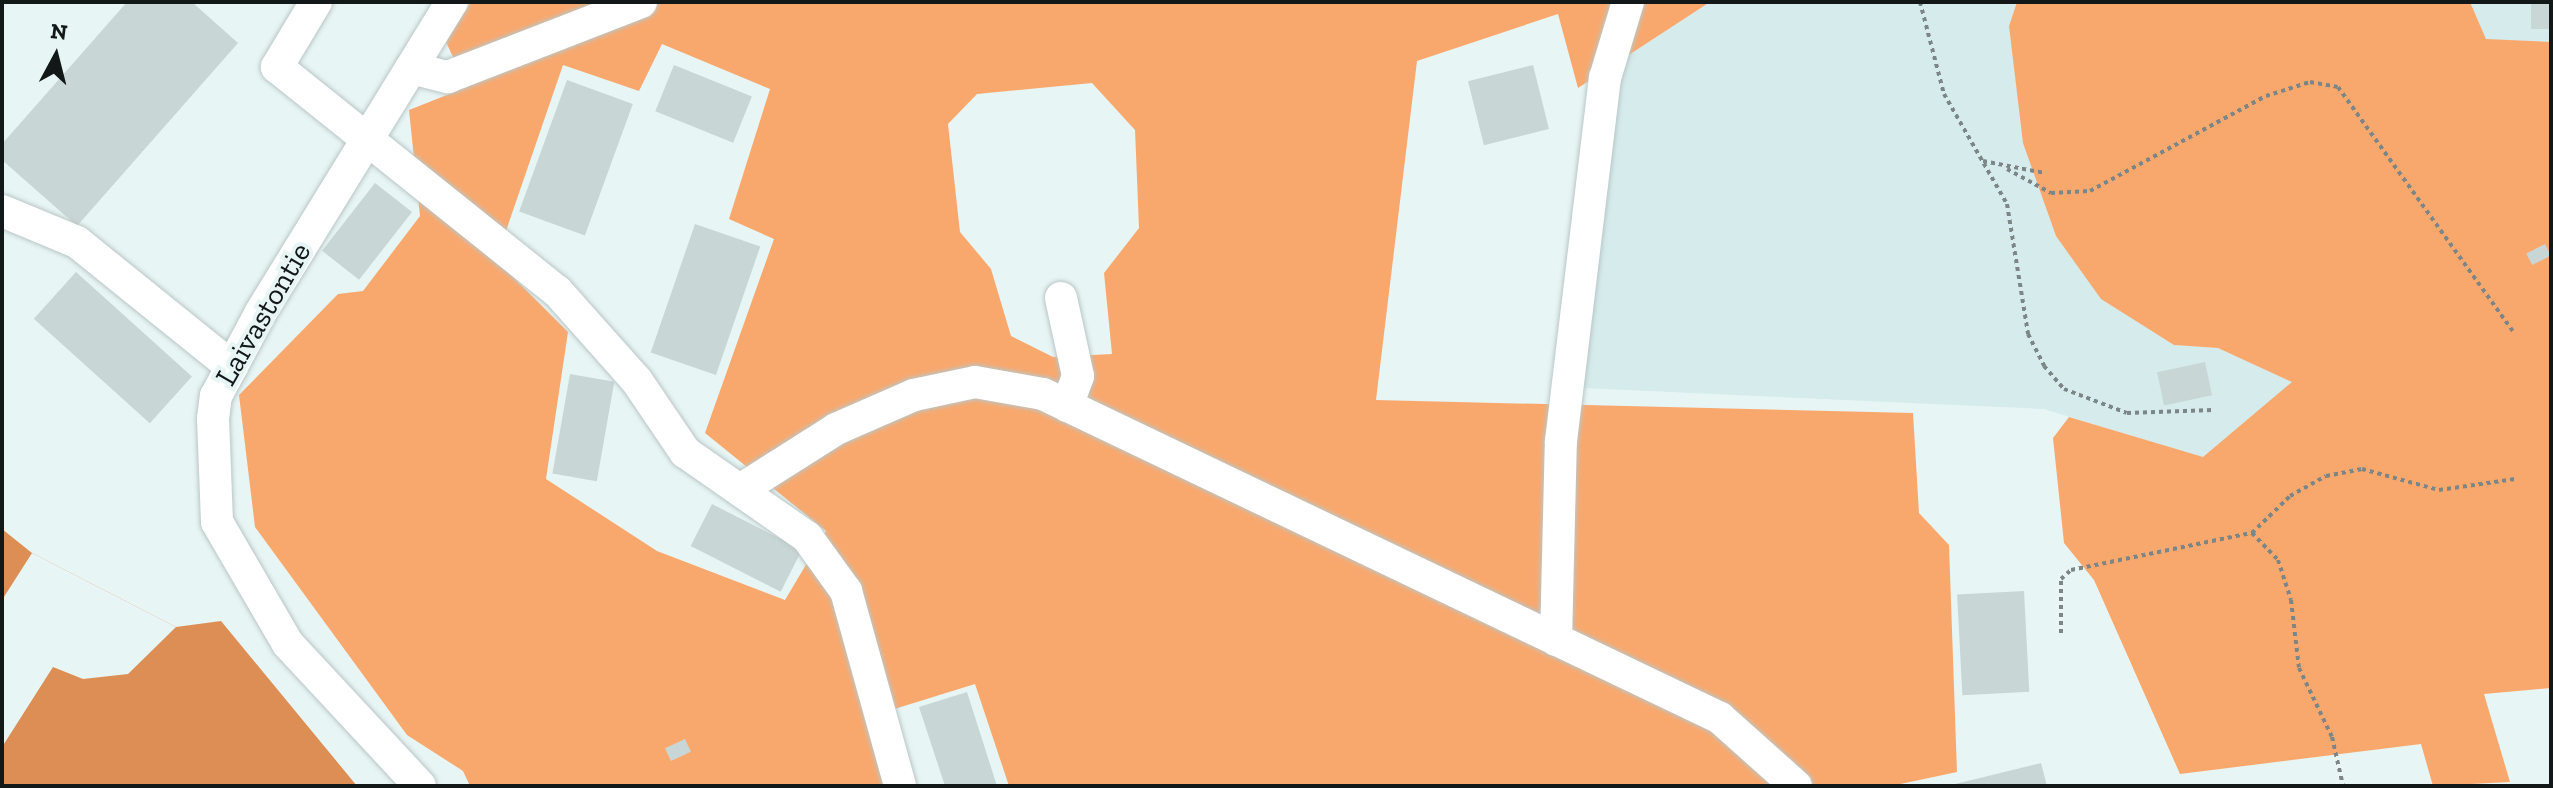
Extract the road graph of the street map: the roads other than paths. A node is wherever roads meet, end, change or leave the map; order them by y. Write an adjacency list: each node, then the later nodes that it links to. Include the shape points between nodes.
1 (316, 2): 6 (street, via 277,67)
2 (452, 2): 5 (street, Laivastontie)
3 (641, 2): 5 (street, via 448,77)
4 (1628, 2): 12 (street, via 1605,78 1561,441)
5 (411, 68): 6 (street, Laivastontie)
6 (369, 137): 9 (street, Laivastontie); 11 (street, via 557,291 637,381 685,452)
7 (2, 211): 9 (street, via 77,242)
8 (1061, 298): 10 (street, via 1078,376)
9 (232, 367): 13 (street, Laivastontie, via 213,419 217,522 288,644)
10 (1067, 406): 11 (street, via 975,382 914,395 836,429); 12 (street)
11 (740, 490): 14 (street, via 807,537 846,591)
12 (1556, 640): 15 (street, via 1720,718)
13 (420, 786)
14 (900, 786)
15 (1796, 786)

